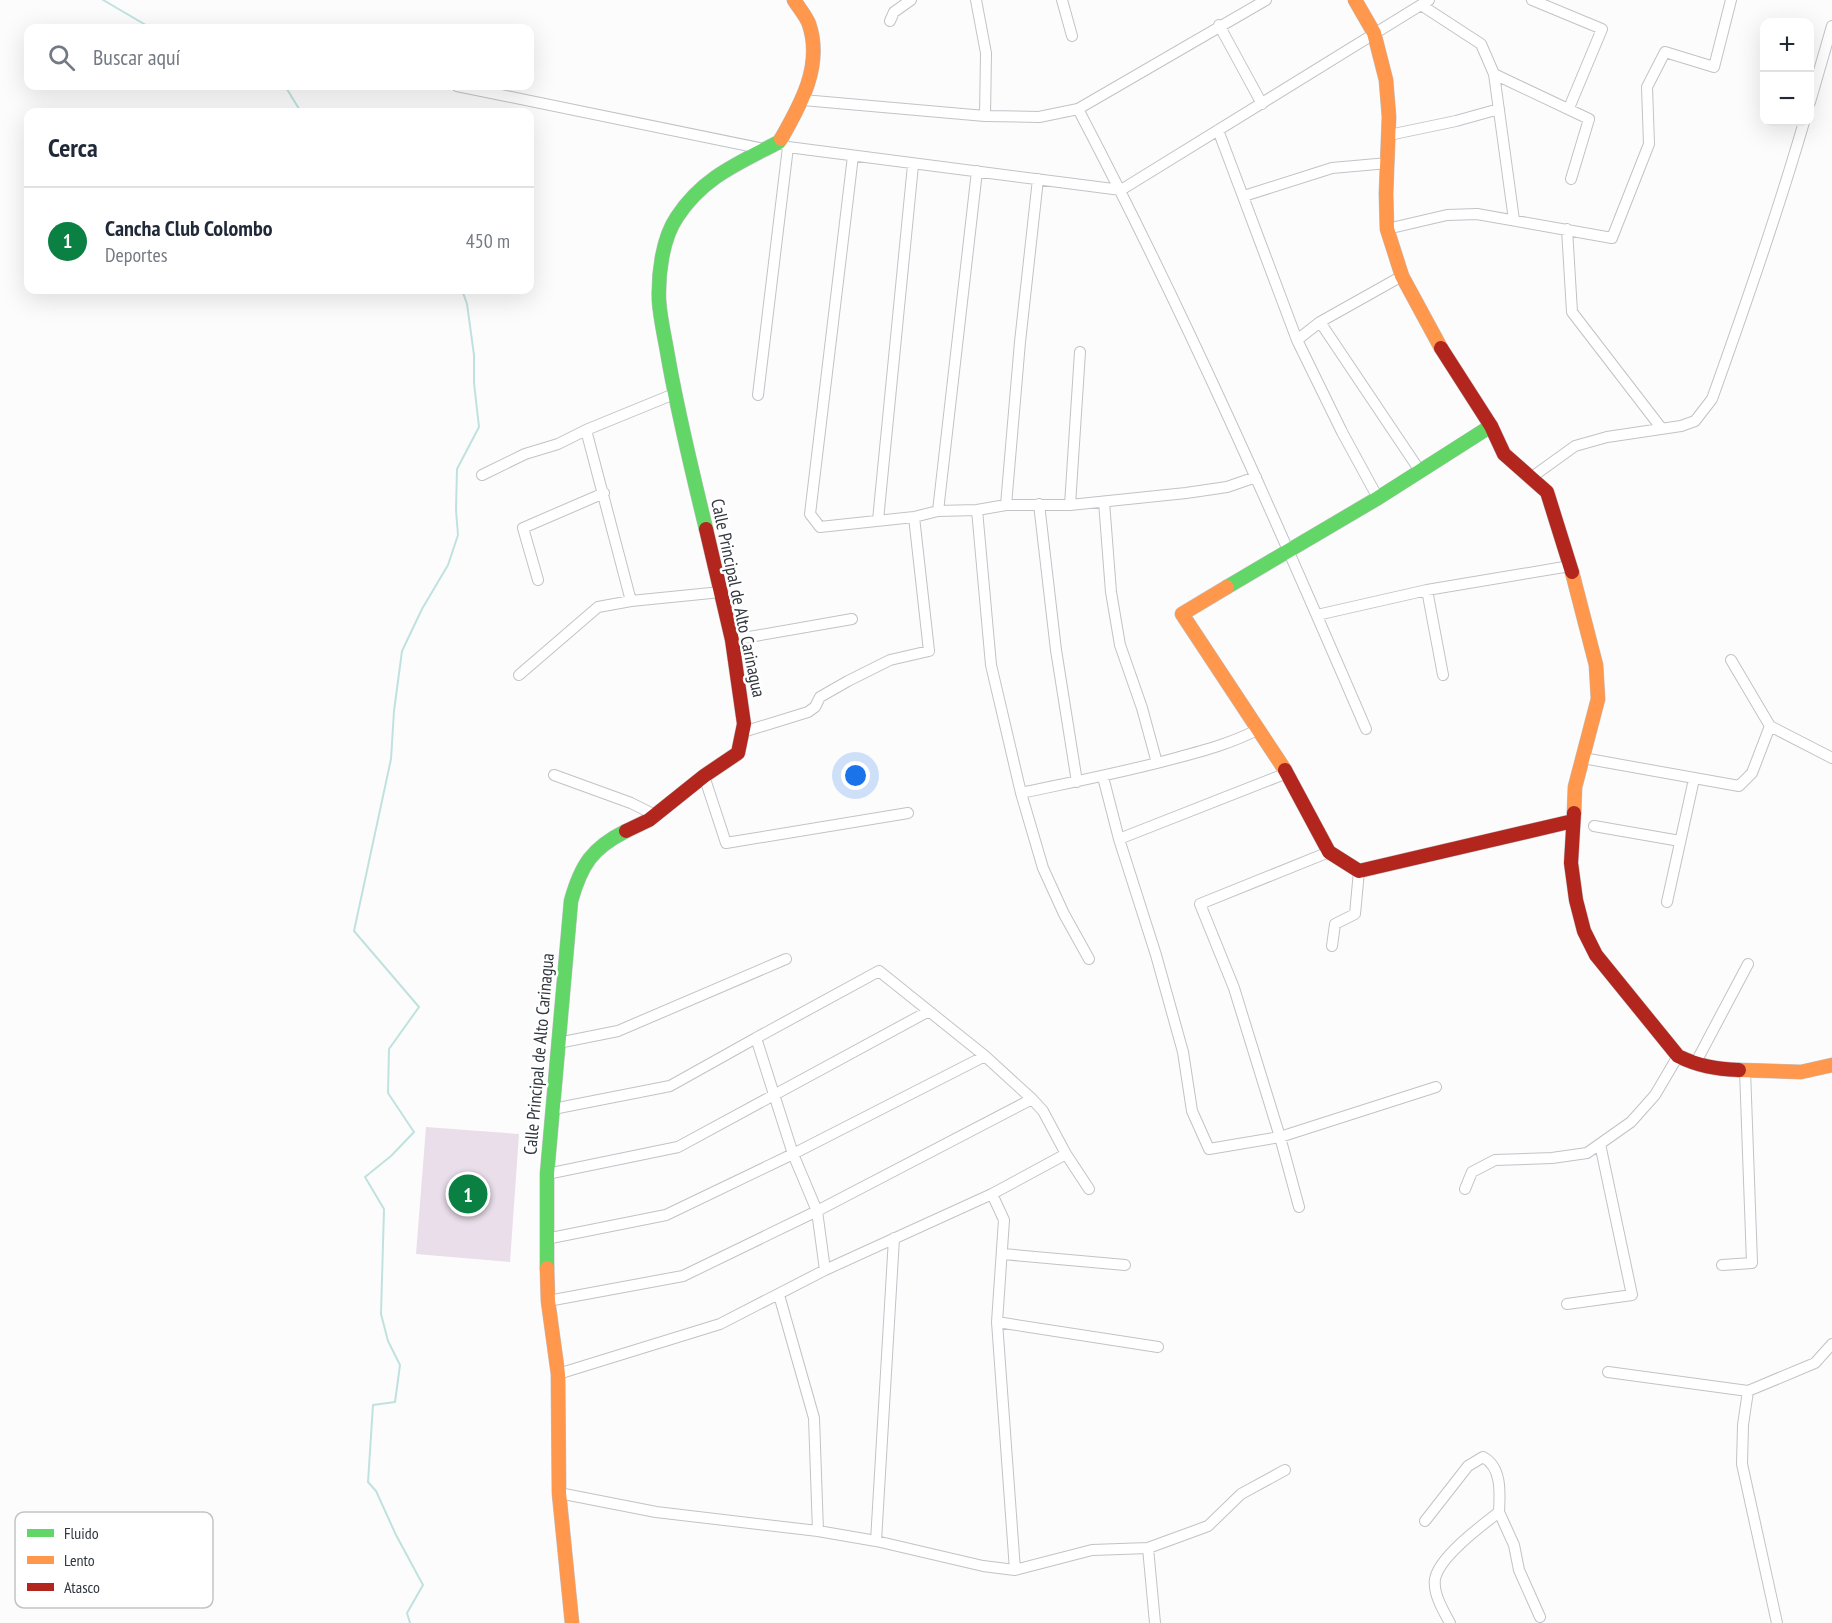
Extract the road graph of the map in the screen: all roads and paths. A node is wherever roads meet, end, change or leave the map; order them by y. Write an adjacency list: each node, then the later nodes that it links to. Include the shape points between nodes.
1 (794, 0): 18 (street, via 808,22 814,44)
2 (911, 0): 10 (street, via 894,12)
3 (976, 0): 23 (street, via 986,53)
4 (1062, 0): 14 (street)
5 (1266, 0): 11 (street)
6 (1355, 0): 13 (street)
7 (1532, 0): 20 (street, via 1602,29)
8 (1731, 0): 39 (street, via 1714,67 1665,52 1647,87 1649,144 1612,238)
9 (1425, 3): 13 (street); 15 (street, via 1481,44)
10 (890, 21)
11 (1219, 25): 19 (street); 21 (street)
12 (1832, 26): 16 (street)
13 (1374, 33): 19 (street); 26 (street, via 1386,80)
14 (1072, 36)
15 (1494, 74): 20 (street); 22 (street)
16 (1814, 85)
17 (476, 90): 28 (street)
18 (803, 100): 23 (street); 27 (street)
19 (1262, 104): 25 (street)
20 (1569, 108): 34 (street, via 1589,119)
21 (1078, 109): 23 (street, via 1039,117); 35 (street)
22 (1499, 109): 26 (street); 37 (street)
23 (985, 116)
24 (1803, 126): 47 (street, via 1712,399 1695,421)
25 (1218, 130): 35 (street); 36 (street)
26 (1389, 135): 30 (street)
27 (783, 145): 28 (street, Calle Principal de Alto Carinagua); 29 (street); 45 (street)
28 (764, 149): 44 (street, Calle Principal de Alto Carinagua, via 716,175 676,218 667,240 659,301)
29 (853, 156): 31 (street); 62 (street, via 810,514 820,527)
30 (1388, 163): 36 (street, via 1332,168); 38 (street)
31 (913, 165): 32 (street); 62 (street)
32 (977, 171): 33 (street); 60 (street)
33 (1038, 179): 35 (street); 57 (street)
34 (1571, 179)
35 (1121, 190): 51 (street)
36 (1244, 196): 42 (street)
37 (1514, 220): 38 (street, via 1477,214 1448,215); 39 (street)
38 (1387, 229): 40 (street)
39 (1567, 229): 47 (street, via 1572,312)
40 (1402, 276): 41 (street); 46 (street, via 1433,335)
41 (1320, 322): 42 (street); 49 (street)
42 (1297, 340): 54 (street)
43 (1080, 352): 58 (street)
44 (674, 394): 48 (street); 67 (street, Calle Principal de Alto Carinagua)
45 (758, 395)
46 (1491, 426): 49 (street); 52 (street, via 1504,454)
47 (1662, 429): 52 (street, via 1575,446)
48 (586, 430): 50 (street); 53 (street)
49 (1420, 471): 54 (street)
50 (482, 475)
51 (1256, 477): 55 (street, via 1227,488); 63 (street)
52 (1532, 477): 64 (street, via 1547,492)
53 (604, 493): 65 (street, via 523,528); 68 (street)
54 (1378, 498): 63 (street)
55 (1104, 502): 58 (street); 81 (street, via 1111,592 1120,645)
56 (1039, 504): 57 (street); 58 (street); 87 (street)
57 (1006, 505): 59 (street)
58 (1070, 505)
59 (977, 510): 60 (street); 88 (street, via 991,664)
60 (938, 511): 61 (street)
61 (914, 518): 62 (street); 78 (street, via 929,651 890,660 848,681 820,697 808,712)
62 (878, 520)
63 (1290, 551): 69 (street); 76 (street, via 1182,614)
64 (1570, 566): 66 (street); 79 (street, via 1599,683)
65 (538, 580)
66 (1427, 590): 69 (street); 74 (street)
67 (721, 592): 68 (street); 71 (street, Calle Principal de Alto Carinagua)
68 (632, 601): 73 (street, via 598,607)
69 (1317, 615): 77 (street)
70 (852, 619): 71 (street)
71 (732, 640): 78 (street, Calle Principal de Alto Carinagua)
72 (1731, 660): 75 (street)
73 (519, 675)
74 (1443, 675)
75 (1770, 726): 80 (street); 86 (street, via 1752,773 1739,786)
76 (1259, 729): 81 (street, via 1232,743); 82 (street)
77 (1366, 729)
78 (743, 732): 84 (street, Calle Principal de Alto Carinagua, via 738,753)
79 (1583, 758): 86 (street); 91 (street, via 1575,787)
80 (1832, 758)
81 (1157, 763): 85 (street)
82 (1287, 773): 93 (street); 95 (street)
83 (554, 775): 90 (street)
84 (705, 776): 89 (street, via 726,843); 90 (street, Calle Principal de Alto Carinagua)
85 (1103, 777): 87 (street); 93 (street)
86 (1694, 778): 94 (street)
87 (1077, 782): 88 (street)
88 (1021, 793): 100 (street, via 1043,868)
89 (908, 813)
90 (655, 815): 104 (street, Calle Principal de Alto Carinagua, via 608,840 578,875 571,902)
91 (1573, 822): 96 (street); 106 (street, via 1571,863 1584,931 1596,955)
92 (1594, 826): 94 (street)
93 (1119, 839): 114 (street, via 1183,1052 1192,1111 1209,1149)
94 (1680, 841): 97 (street)
95 (1329, 852): 96 (street); 114 (street, via 1200,904 1234,988)
96 (1359, 871): 98 (street, via 1355,914 1335,924)
97 (1667, 902)
98 (1332, 946)
99 (786, 959): 104 (street, via 618,1031)
100 (1089, 959)
101 (1748, 964): 107 (street)
102 (929, 1011): 103 (street, via 879,971); 105 (street); 111 (street)
103 (756, 1038): 111 (street); 113 (street, via 670,1086)
104 (558, 1043): 113 (street, Calle Principal de Alto Carinagua)
105 (985, 1056): 112 (street); 117 (street)
106 (1678, 1056): 107 (street); 115 (street, via 1654,1095 1631,1122)
107 (1695, 1064): 109 (street)
108 (1832, 1065): 109 (street, via 1800,1072)
109 (1745, 1070): 128 (street, via 1752,1263)
110 (1436, 1087): 114 (street)
111 (774, 1097): 117 (street); 118 (street, via 678,1147)
112 (1032, 1098): 116 (street); 123 (street)
113 (553, 1109): 118 (street, Calle Principal de Alto Carinagua)
114 (1280, 1137): 122 (street)
115 (1600, 1144): 120 (street, via 1587,1153 1495,1160 1472,1172); 132 (street, via 1632,1294)
116 (1066, 1154): 119 (street); 121 (street)
117 (793, 1155): 123 (street); 125 (street, via 666,1215)
118 (547, 1174): 125 (street, Calle Principal de Alto Carinagua)
119 (1089, 1189)
120 (1465, 1189)
121 (992, 1194): 124 (street); 126 (street, via 1004,1220)
122 (1299, 1207)
123 (817, 1211): 129 (street); 131 (street, via 683,1276)
124 (894, 1238): 129 (street); 144 (street)
125 (546, 1239): 131 (street, Calle Principal de Alto Carinagua)
126 (1003, 1254): 127 (street); 133 (street)
127 (1125, 1265)
128 (1722, 1265)
129 (825, 1270): 130 (street)
130 (779, 1295): 137 (street, via 720,1324); 143 (street, via 814,1418)
131 (548, 1301): 137 (street, Calle Principal de Alto Carinagua)
132 (1567, 1304)
133 (997, 1322): 135 (street); 146 (street)
134 (1832, 1344): 138 (street, via 1815,1363)
135 (1158, 1347)
136 (1608, 1372): 138 (street)
137 (558, 1374): 140 (street, Calle Principal de Alto Carinagua)
138 (1748, 1391): 151 (street, via 1742,1464)
139 (1285, 1470): 145 (street, via 1241,1494 1208,1526)
140 (559, 1492): 143 (street, via 656,1512); 148 (street, Calle Principal de Alto Carinagua)
141 (1498, 1512): 142 (street, via 1496,1471 1483,1457 1468,1466); 147 (street); 150 (street, via 1448,1556 1435,1579 1438,1602)
142 (1425, 1521)
143 (818, 1531): 144 (street)
144 (876, 1541): 146 (street)
145 (1148, 1548): 146 (street, via 1092,1550); 149 (street)
146 (1015, 1570)
147 (1540, 1617)
148 (572, 1623)
149 (1155, 1623)
150 (1450, 1623)
151 (1777, 1623)

